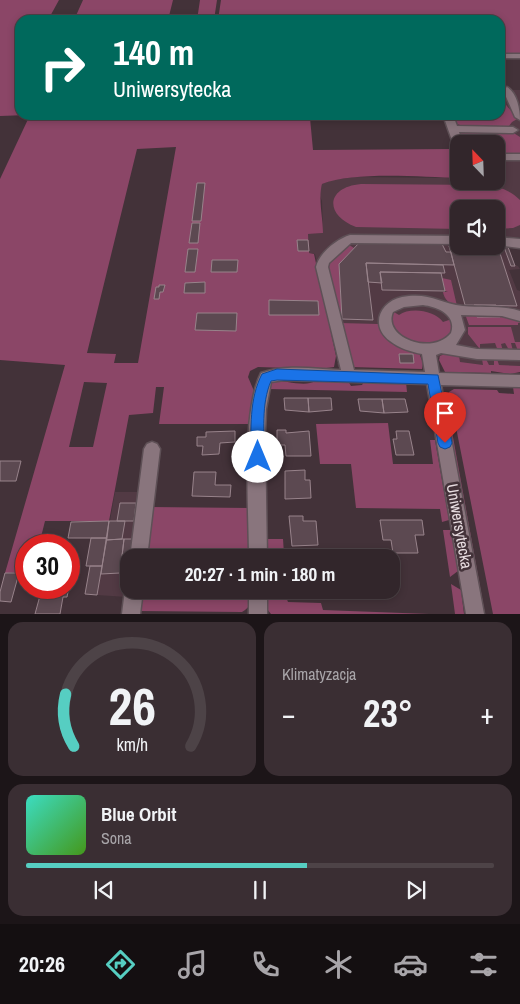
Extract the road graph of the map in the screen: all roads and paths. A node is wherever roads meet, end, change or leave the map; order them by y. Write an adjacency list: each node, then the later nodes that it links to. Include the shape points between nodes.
1 (505, 56): 2 (street)
2 (520, 56)
3 (505, 90): 4 (street)
4 (520, 91)
5 (505, 93): 6 (street)
6 (520, 118)
7 (449, 120): 8 (street)
8 (452, 129): 9 (street); 10 (street)
9 (518, 129)
10 (454, 135)
11 (505, 157): 12 (street)
12 (520, 157)
13 (450, 240): 23 (street, via 350,239 322,261)
14 (505, 241): 15 (street)
15 (520, 246): 16 (street)
16 (520, 253)
17 (446, 307): 18 (street, via 508,311); 19 (street, via 456,317); 20 (street, via 435,302 414,300 396,304 385,313 384,324 390,334 402,342)
18 (520, 316)
19 (459, 333): 20 (street, via 449,344); 21 (street)
20 (434, 349): 21 (street); 24 (street, Uniwersytecka)
21 (477, 354): 22 (street)
22 (520, 355)
23 (349, 376): 24 (street); 28 (street, via 277,374 264,381 258,423)
24 (434, 379): 25 (street); 33 (street, Uniwersytecka)
25 (520, 381)
26 (152, 449): 27 (street)
27 (139, 549)
28 (258, 549)
29 (133, 599): 31 (street)
30 (258, 599): 32 (street)
31 (132, 614)
32 (258, 614)
33 (475, 614)

